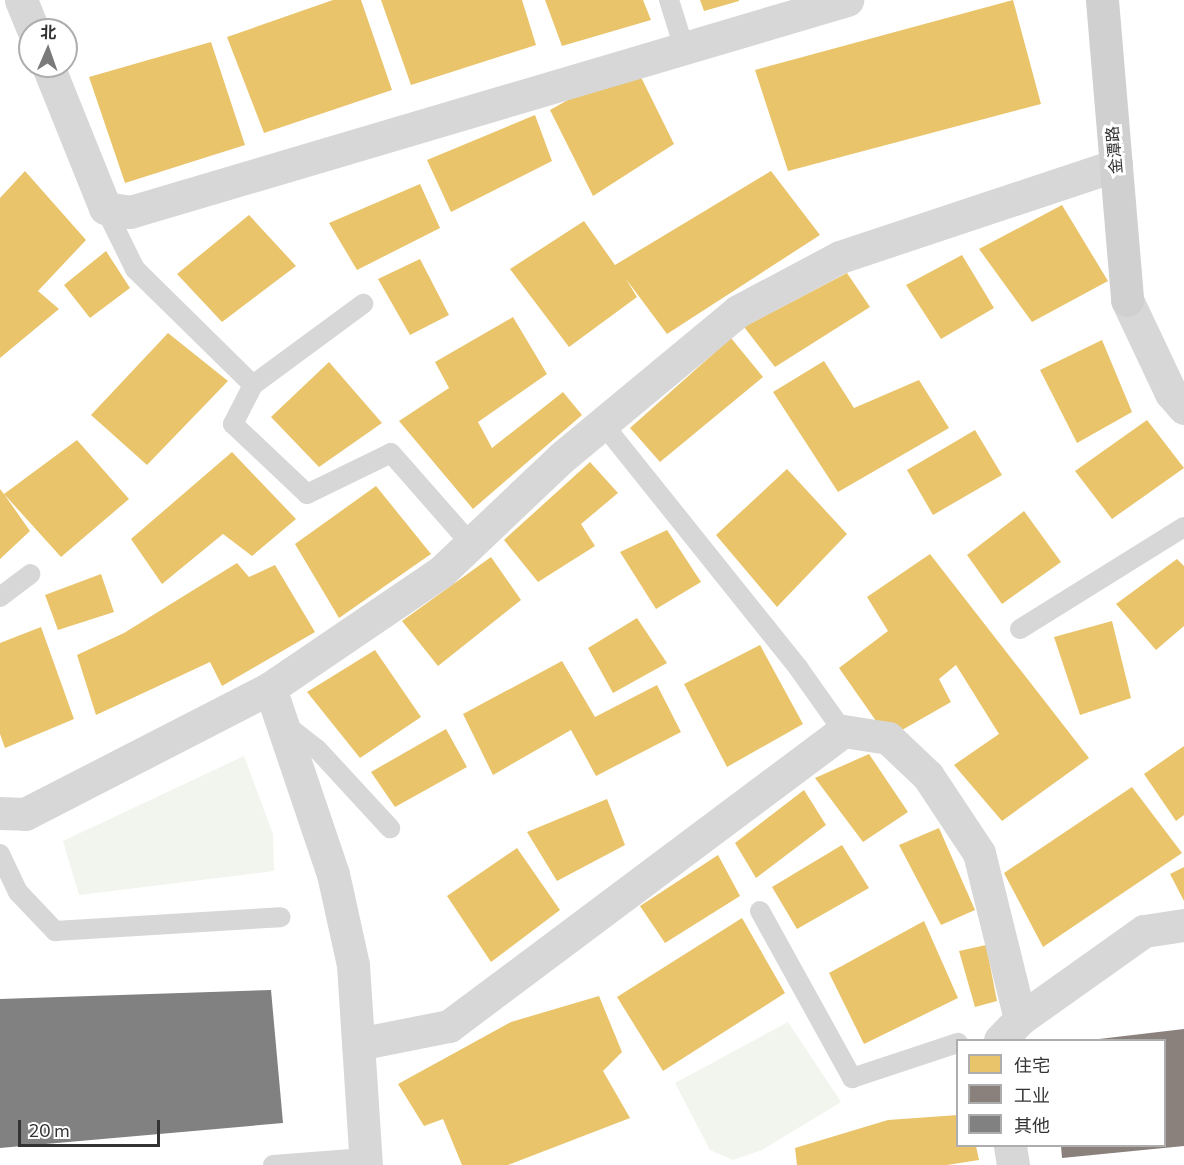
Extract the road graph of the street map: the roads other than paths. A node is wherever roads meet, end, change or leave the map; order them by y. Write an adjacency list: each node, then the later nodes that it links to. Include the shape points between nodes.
1 (21, 0): 5 (street)
2 (669, 0): 6 (lane)
3 (847, 0): 6 (street)
4 (1102, 0): 8 (street, 金潭路)
5 (28, 18)
6 (684, 48): 9 (street, via 130,212)
7 (53, 78): 9 (street)
8 (1116, 165): 12 (street, 金潭路, via 1127,300 1171,393); 13 (street, via 840,256 738,311)
9 (105, 208): 11 (lane, via 135,269)
10 (363, 304): 11 (lane)
11 (254, 385): 15 (lane, via 233,424 307,494 391,453)
12 (1184, 408)
13 (603, 424): 15 (street); 21 (lane, via 799,669)
14 (1184, 527): 18 (lane)
15 (471, 544): 19 (street, via 442,571)
16 (30, 573): 17 (lane)
17 (0, 597)
18 (1020, 629)
19 (270, 688): 20 (street); 22 (street, via 25,814)
20 (281, 722): 23 (lane, via 316,750); 29 (street, via 333,874 353,965)
21 (843, 731): 28 (street, via 888,738 928,776 979,853); 29 (street, via 449,1026)
22 (0, 813)
23 (390, 828)
24 (0, 854): 26 (lane, via 18,892 55,931)
25 (760, 911): 30 (lane, via 852,1078)
26 (281, 916)
27 (1184, 925): 28 (street, via 1144,931)
28 (1010, 1030)
29 (357, 1044): 32 (street)
30 (956, 1044)
31 (1010, 1147): 34 (street)
32 (365, 1161): 33 (lane)
33 (273, 1165)
34 (1013, 1165)

